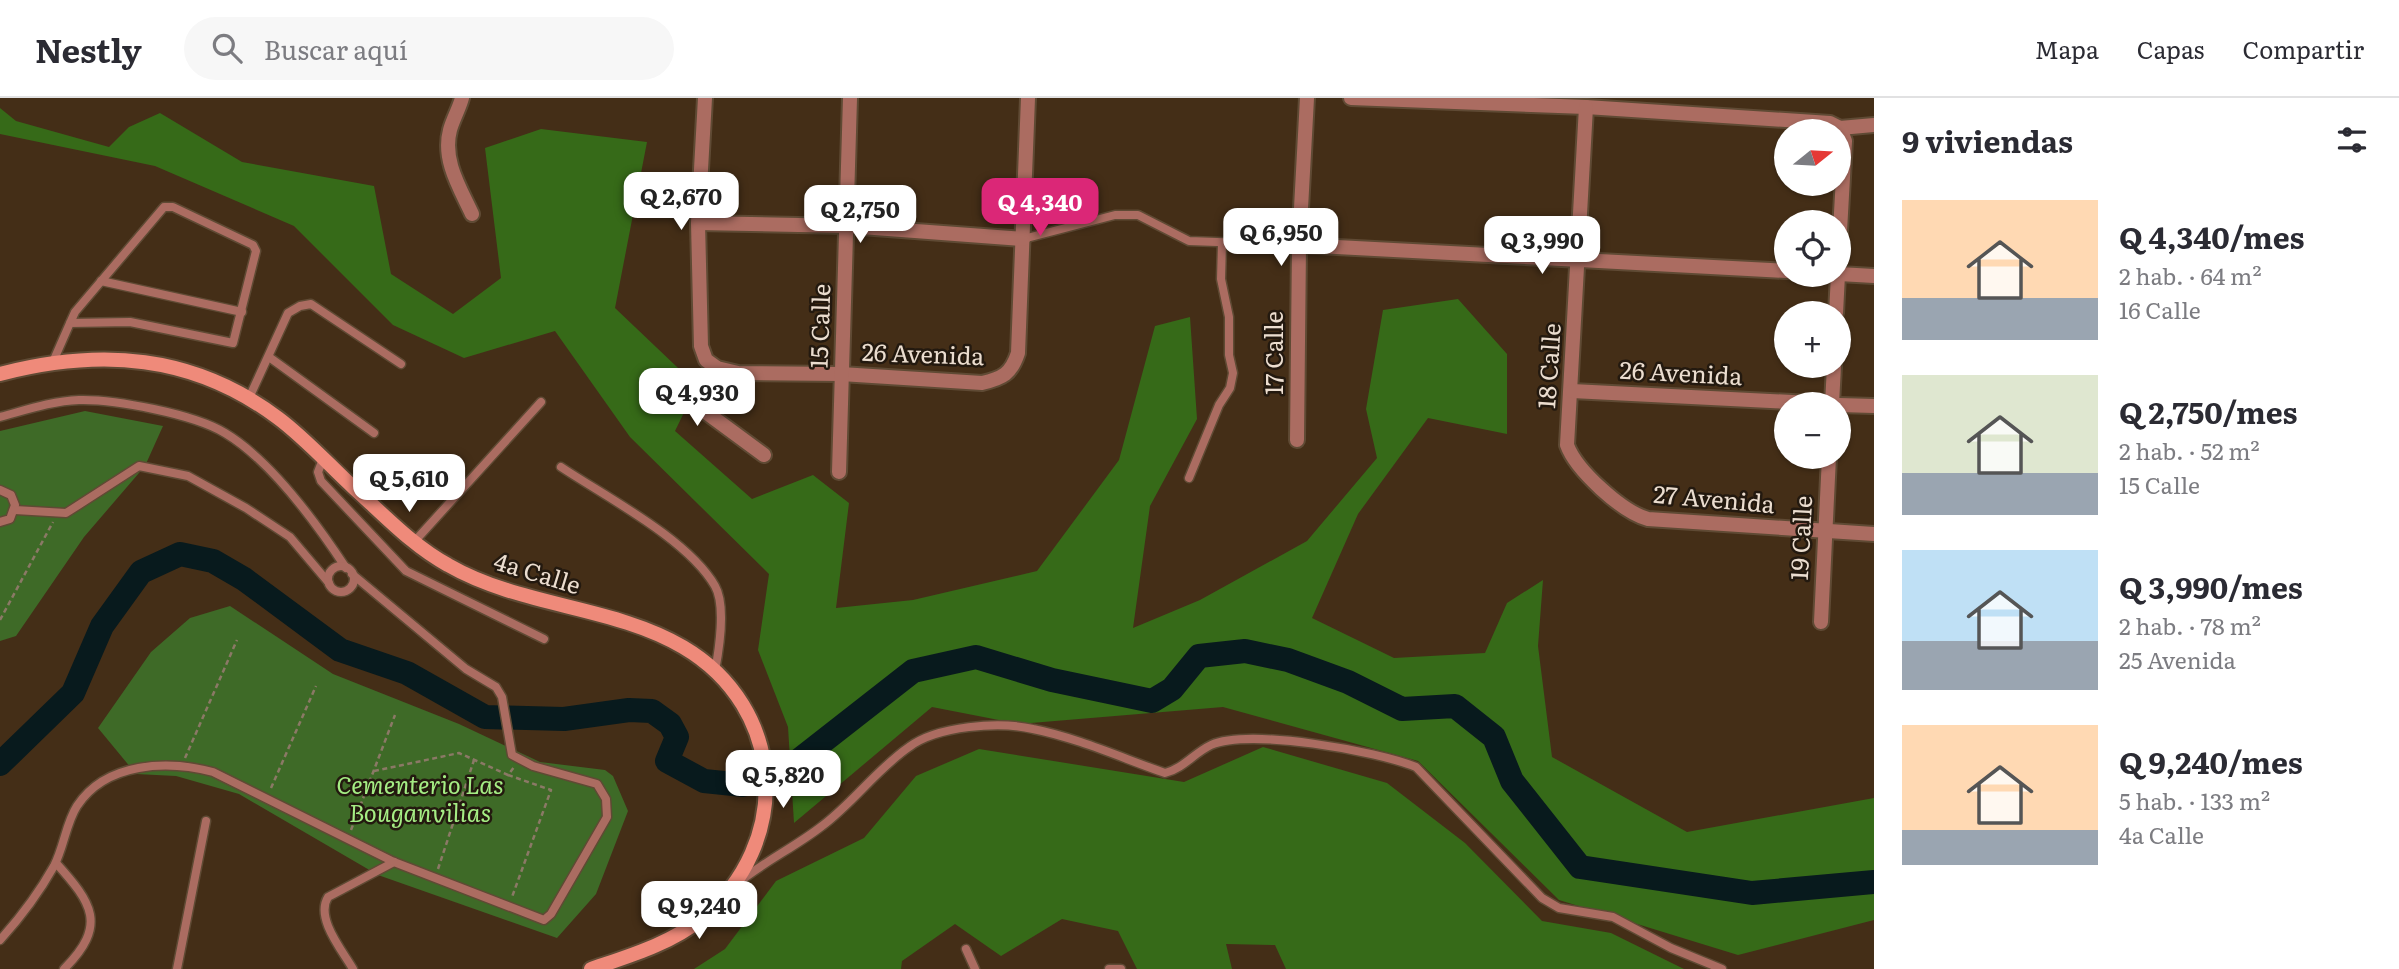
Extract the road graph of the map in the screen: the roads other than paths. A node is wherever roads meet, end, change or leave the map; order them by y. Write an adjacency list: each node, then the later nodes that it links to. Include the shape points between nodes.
1 (462, 98): 11 (street, via 448,147 450,165)
2 (705, 98): 12 (street)
3 (850, 98): 13 (street, 15 Calle)
4 (1028, 98): 14 (street)
5 (1307, 98): 16 (street, 17 Calle)
6 (1351, 98): 7 (street)
7 (1586, 107): 8 (street); 17 (street, 18 Calle)
8 (1774, 119)
9 (1874, 125): 10 (street)
10 (1852, 127)
11 (472, 214)
12 (698, 223): 13 (street); 27 (street, via 701,346)
13 (848, 226): 14 (street); 29 (street, 15 Calle)
14 (1023, 239): 15 (lane, via 1115,215 1139,215 1189,241); 29 (street, 26 Avenida, via 1018,353 1012,370 1002,379 982,383)
15 (1222, 244): 16 (lane); 45 (lane, via 1221,279 1233,373)
16 (1299, 246): 17 (street); 38 (street, 17 Calle)
17 (1580, 260): 18 (street); 30 (street, 18 Calle)
18 (1774, 270)
19 (1851, 275): 20 (street)
20 (1874, 276)
21 (101, 281): 22 (lane); 22 (lane, via 157,212 173,207 253,245 256,251); 23 (lane)
22 (243, 312): 23 (lane, via 230,344 130,322)
23 (70, 323): 25 (lane)
24 (269, 357): 26 (lane, via 288,313 311,304); 31 (lane); 37 (lane)
25 (52, 364): 28 (main road, 4a Calle); 31 (main road, 4a Calle, via 100,358 157,363)
26 (401, 364)
27 (711, 364): 29 (street, 26 Avenida, via 738,373); 39 (street, via 706,413)
28 (0, 374)
29 (841, 374): 44 (street, 15 Calle)
30 (1572, 391): 32 (street, 26 Avenida); 40 (street, 18 Calle, via 1567,445)
31 (249, 398): 41 (main road, 4a Calle, via 280,419)
32 (1774, 401)
33 (541, 402): 51 (lane)
34 (1851, 405): 35 (street)
35 (1874, 406)
36 (0, 416): 52 (lane, via 80,400 154,410 224,432 254,455)
37 (374, 433)
38 (1297, 440)
39 (764, 455)
40 (1572, 459): 49 (street, 27 Avenida, via 1635,516)
41 (323, 460): 51 (main road, 4a Calle); 55 (lane, via 318,472 321,481 406,571)
42 (561, 467): 56 (lane, via 681,546 716,587 722,639)
43 (1828, 469): 49 (street, 19 Calle)
44 (839, 472)
45 (1189, 478)
46 (0, 490): 47 (lane, via 11,495)
47 (15, 510): 48 (lane); 53 (lane, via 66,513 139,466 188,476 290,537)
48 (0, 522)
49 (1825, 532): 50 (street, 27 Avenida); 54 (street, 19 Calle)
50 (1874, 534)
51 (414, 542): 56 (main road, 4a Calle, via 481,582 660,635)
52 (349, 571): 53 (lane, via 334,569); 53 (lane, via 354,582 345,592 337,592); 58 (lane, via 466,669 496,687 516,757 597,784 606,799 607,817 544,920)
53 (329, 583)
54 (1821, 622)
55 (544, 639)
56 (715, 671): 60 (main road, 4a Calle, via 741,700 764,764 765,812 754,850)
57 (206, 821): 64 (lane)
58 (394, 862): 59 (lane, via 214,772 182,764 140,767 98,781 76,807); 65 (lane, via 328,897 323,906)
59 (56, 863): 61 (lane); 63 (lane, via 85,894 92,914 90,934 81,952)
60 (736, 884): 66 (main road, 4a Calle, via 701,919 679,933); 70 (lane, via 823,825 909,746 938,733 976,727 1032,728 1165,773 1210,746 1238,738 1261,738 1394,758 1416,767 1542,898 1559,908 1613,917)
61 (0, 940)
62 (967, 949): 67 (lane)
63 (64, 969)
64 (177, 969)
65 (353, 969)
66 (591, 969)
67 (975, 969)
68 (1109, 969): 69 (lane)
69 (1121, 969)
70 (1722, 969)

